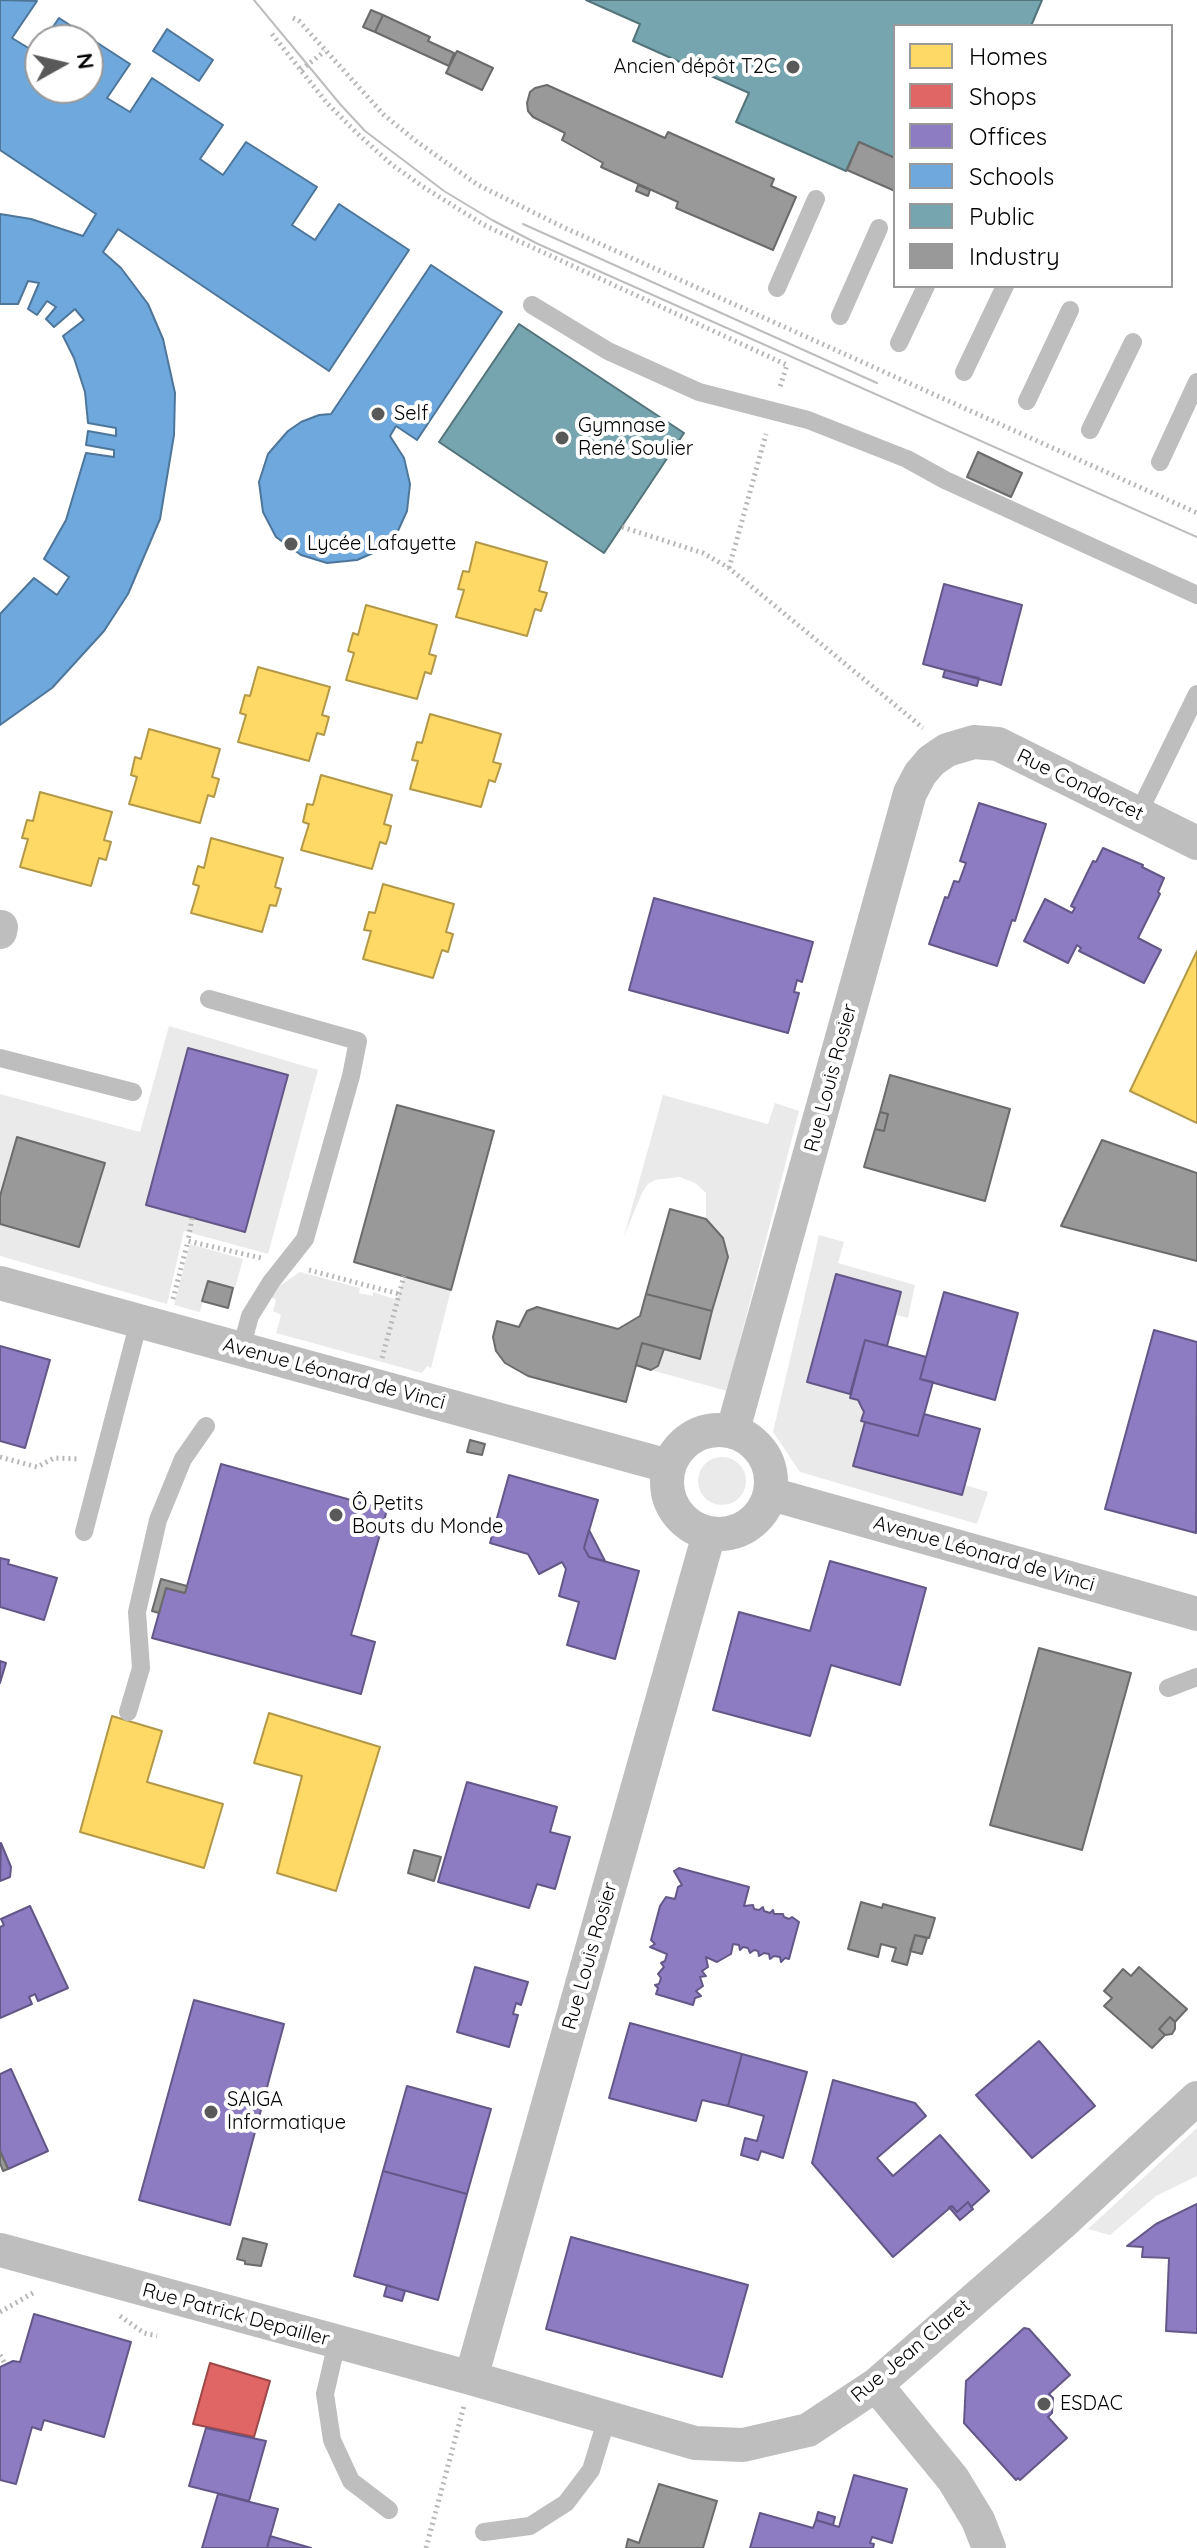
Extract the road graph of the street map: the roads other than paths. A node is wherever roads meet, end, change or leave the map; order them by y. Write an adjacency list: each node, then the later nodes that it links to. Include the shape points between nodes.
1 (816, 199): 3 (lane)
2 (879, 228): 8 (lane)
3 (777, 288)
4 (925, 288): 10 (lane)
5 (1004, 288): 11 (lane)
6 (532, 305): 16 (lane, via 608,351 699,392 823,425 907,459)
7 (1070, 310): 13 (lane)
8 (840, 316)
9 (1133, 342): 14 (lane)
10 (899, 343)
11 (964, 372)
12 (1197, 382): 15 (lane)
13 (1027, 401)
14 (1090, 430)
15 (1160, 462)
16 (1197, 595)
17 (1197, 694): 19 (lane)
18 (953, 748): 19 (street, Rue Condorcet, via 974,742 998,744); 28 (street, Rue Louis Rosier, via 931,761 910,793)
19 (1138, 814): 20 (street, Rue Condorcet)
20 (1197, 843)
21 (209, 999): 26 (lane, via 358,1041 305,1239 250,1316)
22 (0, 1058): 23 (lane)
23 (133, 1092)
24 (0, 1283): 25 (street, Avenue Léonard de Vinci)
25 (152, 1324): 26 (street, Avenue Léonard de Vinci); 31 (lane, via 102,1464)
26 (241, 1349): 29 (street, Avenue Léonard de Vinci)
27 (206, 1426): 36 (lane, via 183,1459 158,1520 137,1612 141,1668)
28 (733, 1430): 29 (street, via 694,1435); 30 (street, via 765,1455 772,1473)
29 (668, 1466): 32 (street, via 670,1501 686,1522)
30 (771, 1494): 32 (street, via 763,1512 748,1526 729,1534); 33 (street, Avenue Léonard de Vinci)
31 (84, 1532)
32 (709, 1534): 40 (street, Rue Louis Rosier)
33 (1197, 1614)
34 (1197, 1677): 35 (lane)
35 (1168, 1688)
36 (128, 1712)
37 (1197, 2098): 41 (street, Rue Jean Claret)
38 (0, 2250): 39 (street, Rue Patrick Depailler)
39 (337, 2342): 40 (street, Rue Patrick Depailler); 43 (lane, via 325,2394 332,2440 351,2481)
40 (471, 2378): 42 (street, Rue Jean Claret)
41 (876, 2385): 42 (street, Rue Jean Claret, via 808,2430 743,2445 695,2443); 45 (street, via 953,2479)
42 (607, 2418): 44 (lane, via 591,2470 566,2503 530,2526)
43 (389, 2510)
44 (484, 2532)
45 (989, 2548)

